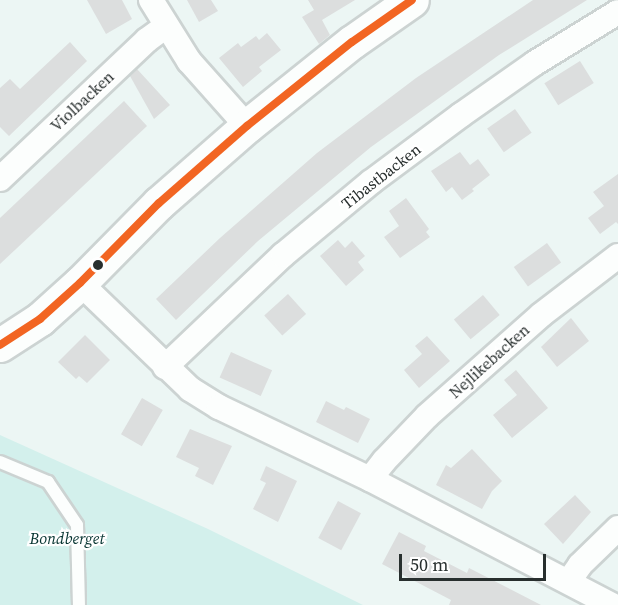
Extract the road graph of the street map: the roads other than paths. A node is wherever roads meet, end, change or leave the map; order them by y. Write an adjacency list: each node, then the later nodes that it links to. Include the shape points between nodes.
1 (152, 0): 4 (street)
2 (396, 5): 5 (street)
3 (618, 12): 10 (street, Tibastbacken, via 507,83 370,182 283,255)
4 (166, 26): 5 (street, via 189,61); 6 (street, Violbacken)
5 (247, 126): 8 (street, via 159,203)
6 (0, 179)
7 (618, 256): 12 (street, Nejlikebacken, via 541,315 427,416)
8 (80, 283): 9 (street, via 40,320); 10 (street)
9 (0, 345)
10 (165, 367): 12 (street, via 219,407)
11 (0, 462): 15 (lane, via 48,482 77,525)
12 (370, 479): 14 (street)
13 (618, 528): 14 (street)
14 (569, 581): 16 (street)
15 (80, 605)
16 (612, 605)

